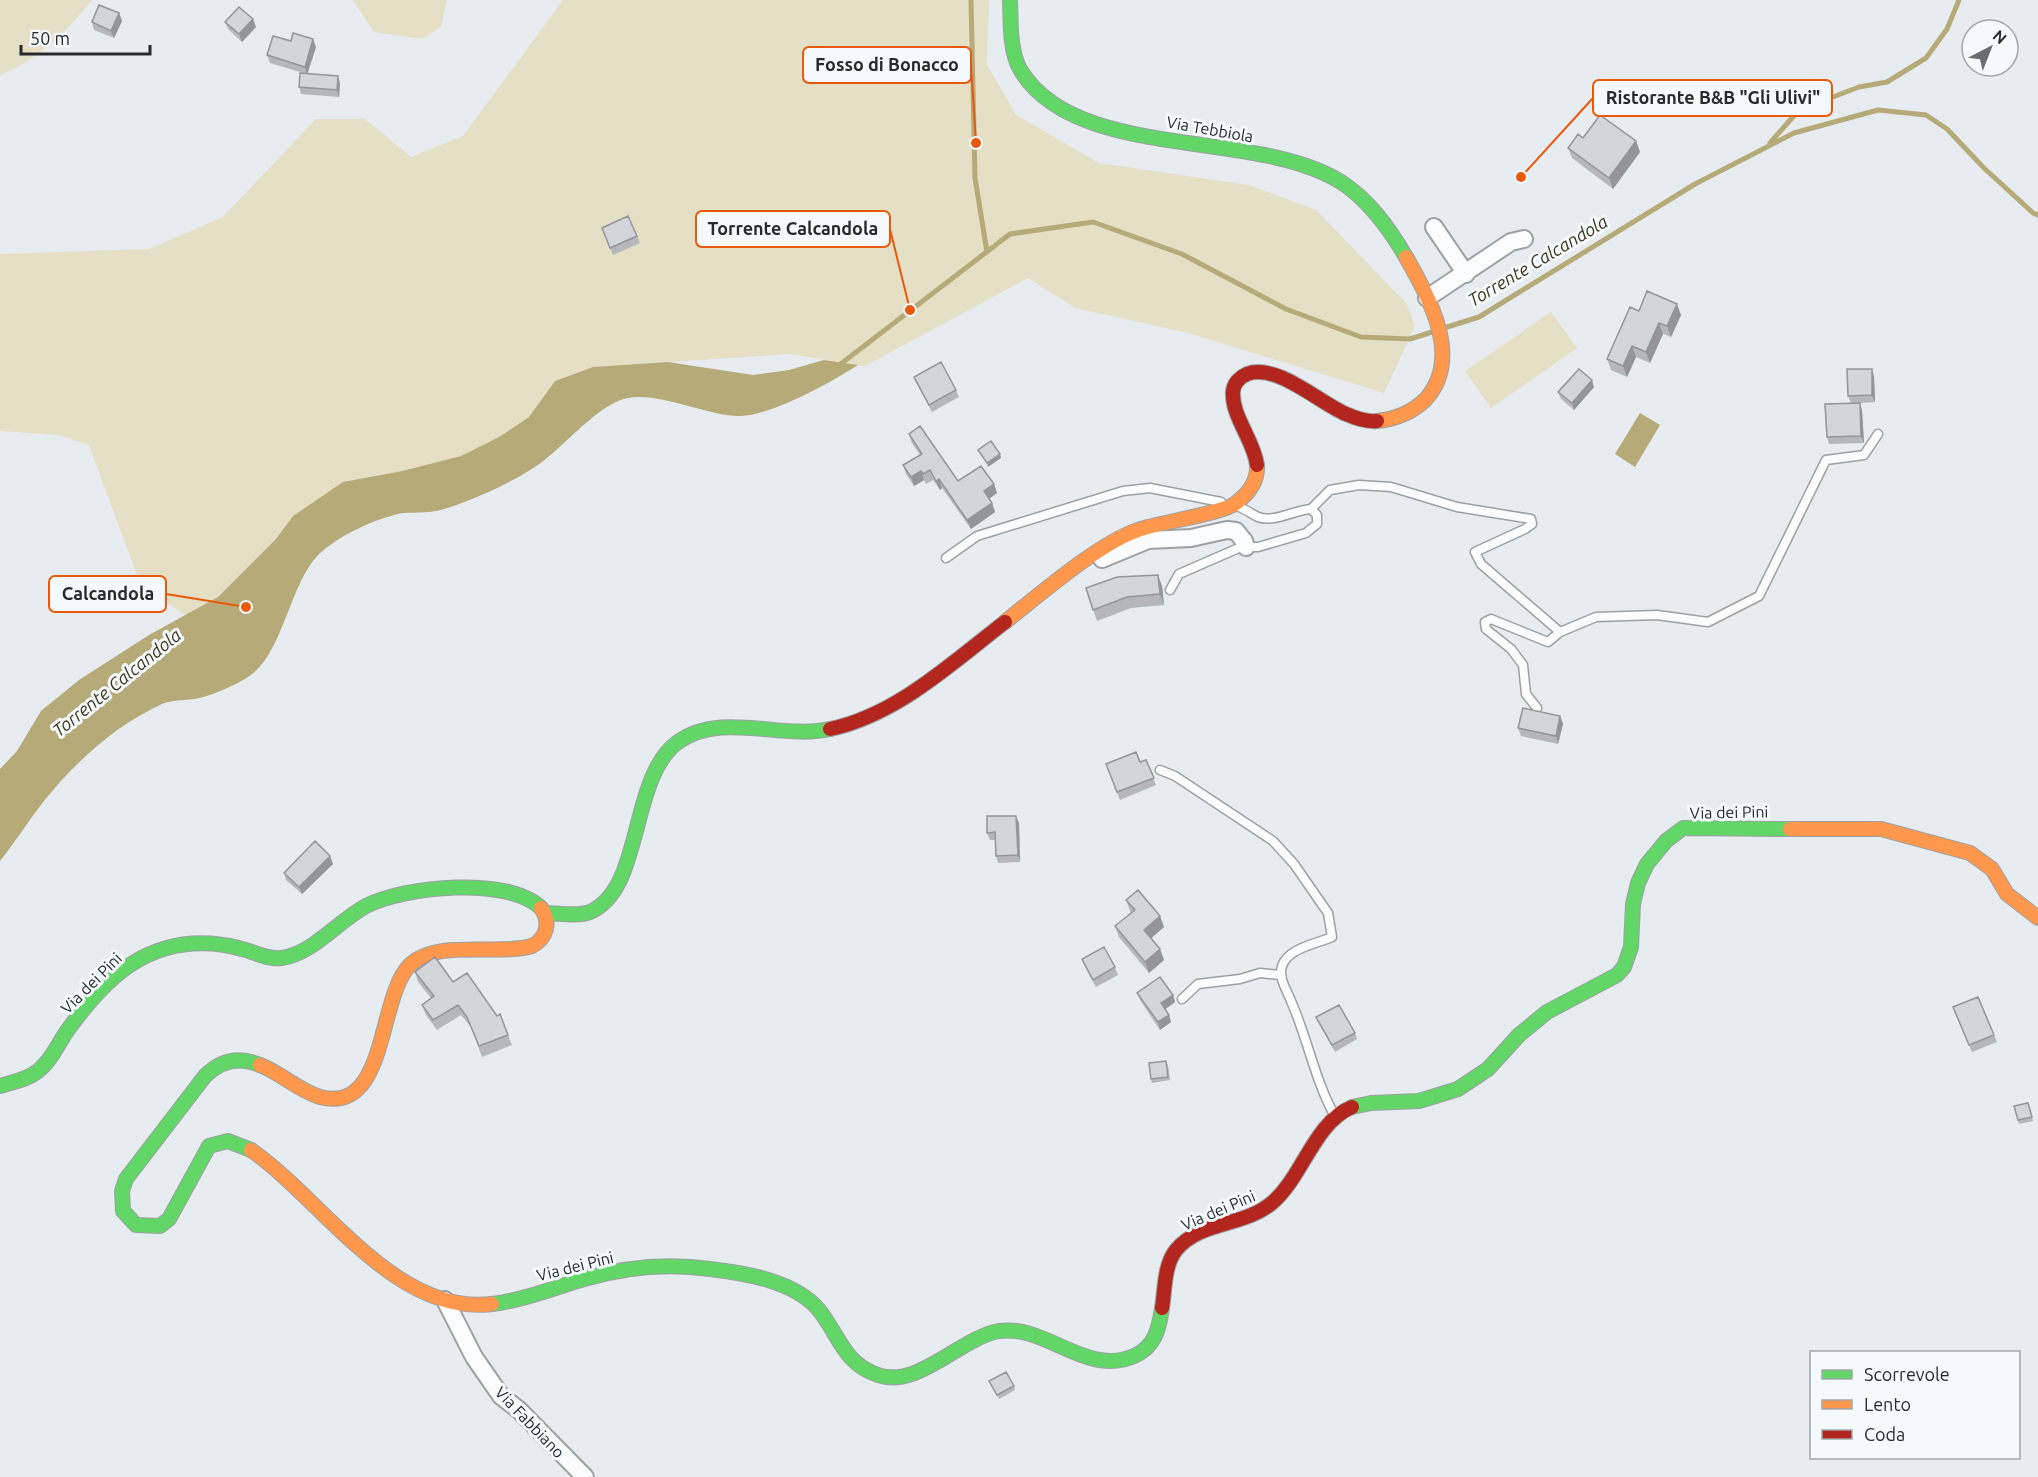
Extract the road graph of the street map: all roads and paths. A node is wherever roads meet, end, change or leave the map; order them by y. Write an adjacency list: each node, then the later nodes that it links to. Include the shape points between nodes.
1 (1010, 0): 5 (street, Via Tebbiola, via 1011,40 1021,71 1033,88 1056,106 1086,121 1299,161 1340,181 1372,209 1399,246)
2 (1434, 227): 4 (street)
3 (1524, 239): 4 (street, via 1510,242)
4 (1466, 274): 5 (street)
5 (1426, 296): 7 (street, Via Tebbiola, via 1440,332 1446,363 1438,383 1407,416 1390,423 1372,424 1280,377 1251,372 1240,378 1232,392 1256,450 1257,471 1252,490)
6 (1878, 434): 13 (lane, via 1864,455 1826,460 1759,596 1708,622 1657,615 1596,617)
7 (1234, 505): 8 (lane, via 1260,518); 10 (lane, via 1150,488 1123,491 977,536); 11 (street, via 1136,530)
8 (1311, 509): 9 (lane, via 1317,515 1317,524 1306,533); 13 (lane, via 1330,490 1359,484 1391,487 1457,507 1531,519 1532,524 1525,529 1476,552 1481,564)
9 (1245, 547): 11 (street, via 1236,531 1227,530 1191,538 1148,540); 12 (lane, via 1179,574)
10 (946, 558)
11 (1066, 575): 16 (street, via 880,713 810,734 714,727 675,744 660,761 648,787 627,860 611,896 589,913)
12 (1170, 590)
13 (1560, 632): 14 (lane, via 1548,642 1491,619 1485,622 1486,629 1511,649 1523,665 1526,694)
14 (1537, 708)
15 (1160, 770): 18 (lane, via 1274,841 1328,913 1332,937 1289,954)
16 (545, 913): 20 (street, Via dei Pini, via 538,904 514,893 425,889 353,913 294,956 279,959 218,943 163,947 132,963 114,978 36,1072); 22 (street, Via dei Pini, via 545,932 531,946 426,955 412,963 399,978 394,992 379,1058 371,1073 348,1096 320,1097 252,1060 217,1064 131,1170 118,1199 126,1216 140,1225 160,1226 169,1219 209,1146 217,1141 237,1143 264,1160 376,1259)
17 (2038, 918): 21 (street, Via dei Pini, via 2007,894 1992,869 1970,852 1931,841 1881,829 1683,828 1666,838 1649,858 1635,894 1629,955 1612,980 1580,993 1542,1017 1486,1073 1458,1090 1418,1102 1355,1106)
18 (1280, 975): 19 (lane, via 1260,973 1198,984); 21 (lane)
19 (1182, 999)
20 (0, 1086)
21 (1336, 1118): 22 (street, Via dei Pini, via 1273,1203 1252,1215 1191,1235 1177,1246 1163,1286 1160,1329 1138,1355 1125,1359 1086,1359 1020,1331 999,1331 981,1336 924,1369 895,1378 876,1375 859,1368 814,1304 789,1288 758,1278 680,1266 604,1272 517,1299 465,1305)
22 (445, 1300): 23 (street, Via Fabbiano, via 474,1357 501,1396)
23 (585, 1477)

